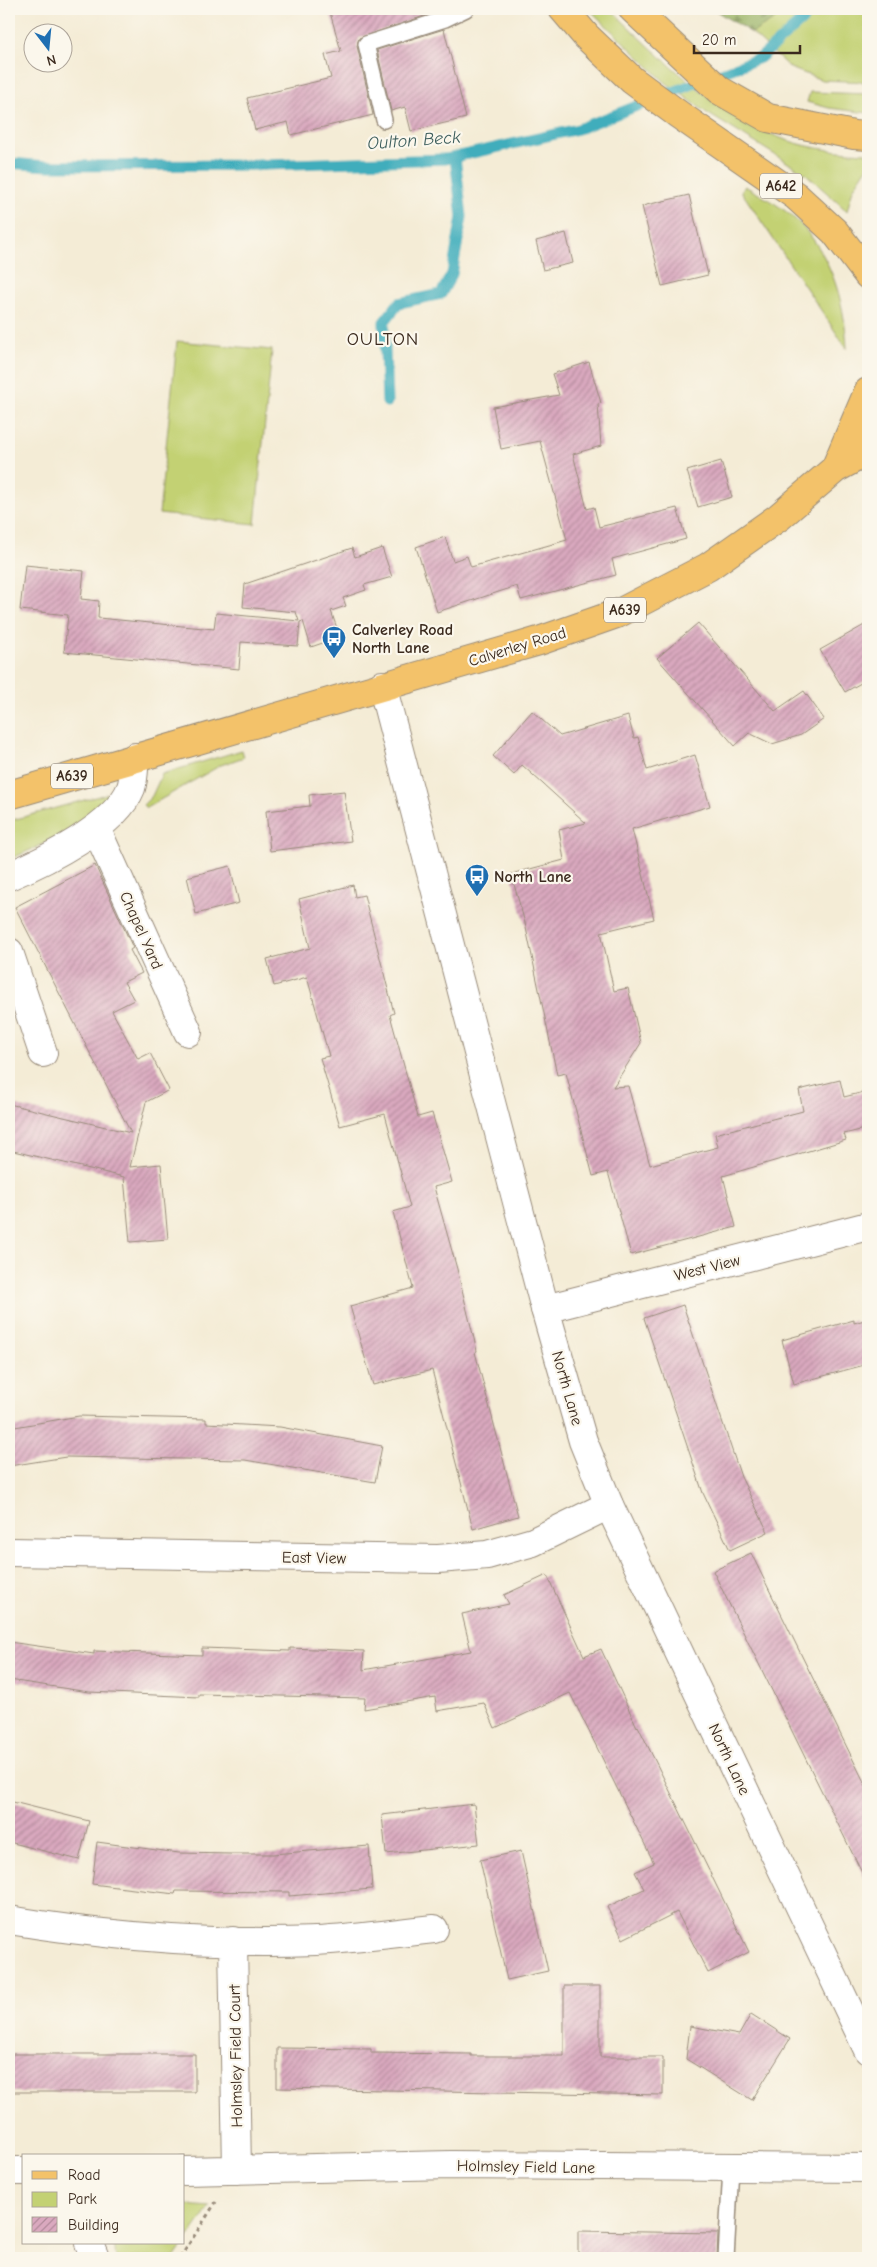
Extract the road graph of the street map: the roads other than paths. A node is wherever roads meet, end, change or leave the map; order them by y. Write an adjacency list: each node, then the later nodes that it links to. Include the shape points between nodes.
1 (464, 9): 4 (lane, via 445,19 366,44)
2 (563, 9): 6 (main road, A642, via 632,80 796,196 835,232)
3 (634, 9): 5 (main road, via 718,90 768,118)
4 (384, 120)
5 (868, 136)
6 (868, 276)
7 (868, 392): 9 (main road, Calverley Road / A639)
8 (868, 451): 9 (main road, Calverley Road / A639)
9 (835, 469): 10 (main road, Calverley Road / A639, via 779,518 708,567 619,613 539,641)
10 (382, 685): 11 (main road, Calverley Road / A639); 19 (street, North Lane)
11 (135, 758): 12 (main road, Calverley Road / A639); 13 (street, via 132,787 120,807)
12 (9, 795)
13 (96, 828): 14 (street, via 38,864); 16 (street, Chapel Yard)
14 (9, 876)
15 (9, 952): 17 (street)
16 (188, 1032)
17 (43, 1053)
18 (868, 1226): 19 (street, West View)
19 (545, 1309): 20 (street, North Lane, via 583,1441)
20 (609, 1504): 21 (street, East View, via 533,1542 487,1555 428,1558); 25 (street, North Lane)
21 (9, 1552)
22 (9, 1920): 24 (street, via 83,1933 200,1942)
23 (434, 1929): 24 (street, via 317,1941)
24 (233, 1941): 28 (street, Holmsley Field Court)
25 (868, 2050)
26 (731, 2168): 27 (street, Holmsley Field Lane); 28 (street, Holmsley Field Lane, via 451,2165); 34 (lane)
27 (868, 2168)
28 (237, 2170): 31 (street, Holmsley Field Lane)
29 (9, 2171): 30 (street)
30 (22, 2171)
31 (185, 2171)
32 (89, 2244): 33 (street)
33 (95, 2258)
34 (726, 2258)

